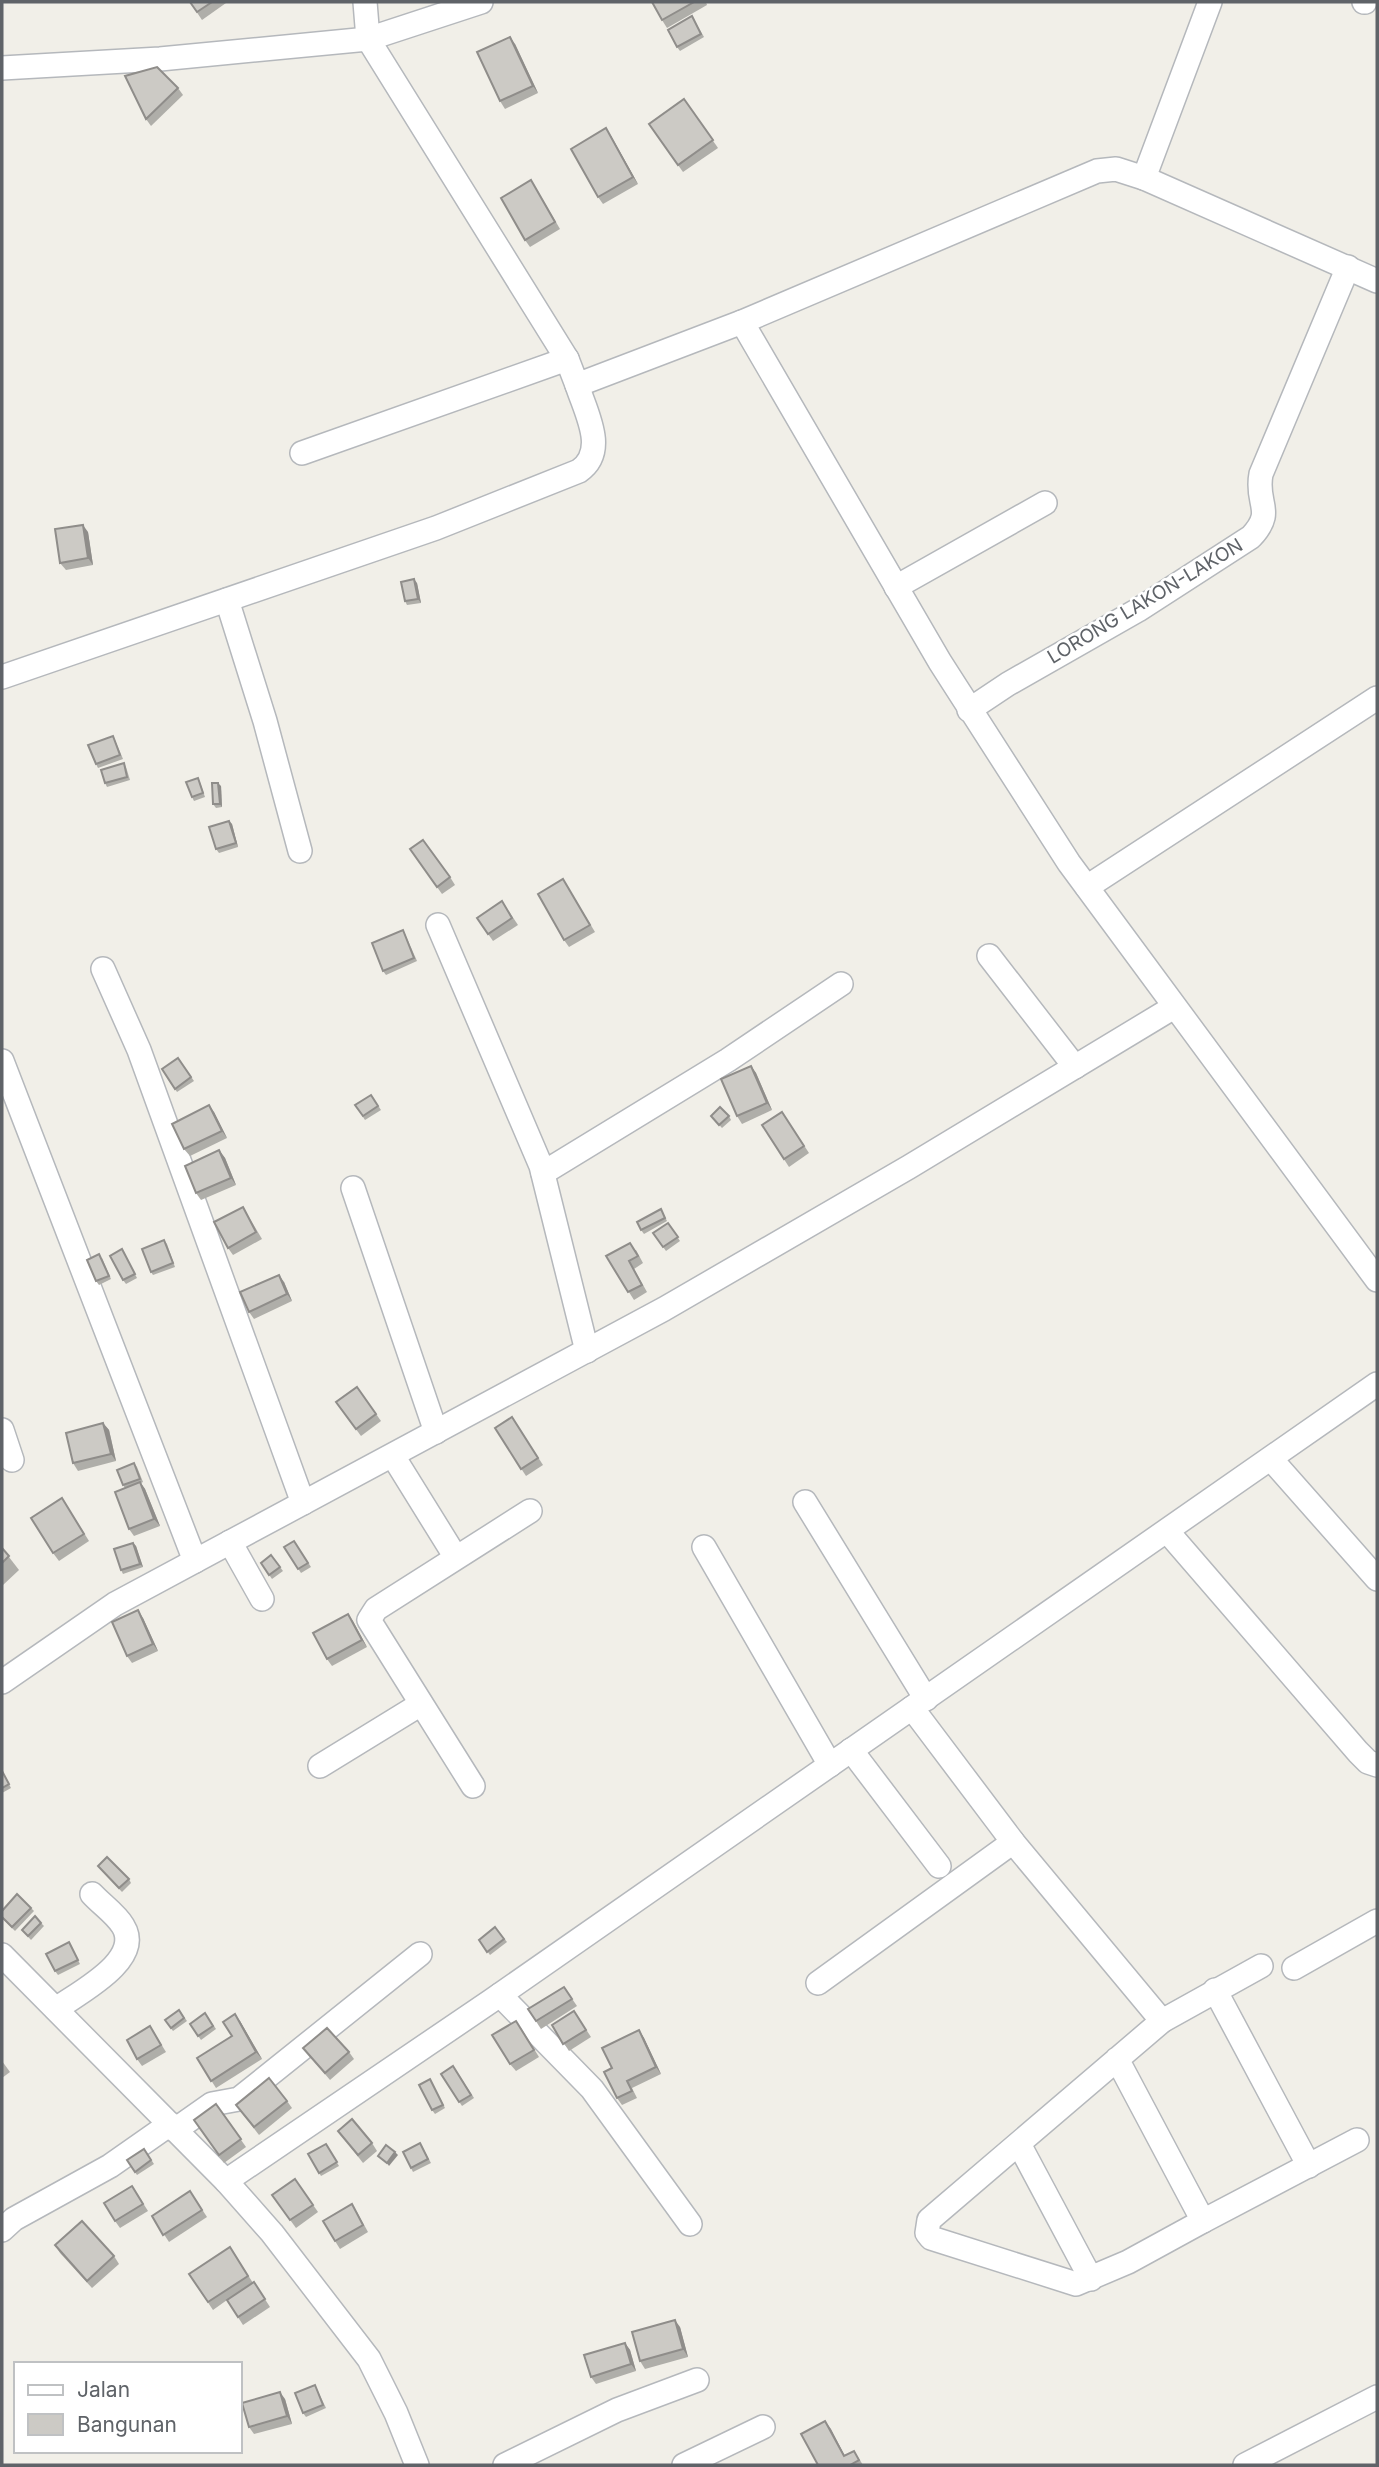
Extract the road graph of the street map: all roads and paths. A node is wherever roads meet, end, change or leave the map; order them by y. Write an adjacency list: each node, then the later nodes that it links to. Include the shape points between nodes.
1 (365, 2): 4 (street)
2 (481, 2): 4 (street)
3 (1210, 2): 6 (street)
4 (368, 39): 5 (street, via 160,59); 10 (street)
5 (2, 68)
6 (1144, 178): 7 (street); 9 (street, via 1116,169 1097,171)
7 (1348, 267): 8 (street); 18 (street, LORONG LAKON-LAKON, via 1261,474 1259,494 1265,515 1260,528 1138,610)
8 (1377, 281)
9 (742, 322): 11 (street); 14 (street)
10 (567, 359): 11 (street); 12 (street)
11 (577, 385): 15 (street, via 595,455 579,471 436,528)
12 (302, 453)
13 (1045, 503): 14 (street)
14 (896, 587): 18 (street)
15 (227, 600): 16 (street); 19 (street)
16 (2, 677)
17 (1377, 698): 20 (street)
18 (969, 710): 20 (street)
19 (300, 851)
20 (1087, 887): 25 (street)
21 (438, 925): 28 (street)
22 (989, 956): 27 (street)
23 (103, 969): 39 (street, via 139,1050)
24 (841, 984): 28 (street, via 728,1060)
25 (1174, 1007): 27 (street); 30 (street)
26 (2, 1061): 45 (street)
27 (1075, 1067): 31 (street)
28 (543, 1173): 31 (street)
29 (353, 1188): 34 (street)
30 (1377, 1280)
31 (587, 1350): 34 (street)
32 (1377, 1384): 36 (street)
33 (2, 1430): 37 (street)
34 (436, 1432): 35 (street)
35 (393, 1456): 39 (street); 44 (street)
36 (1270, 1459): 41 (street); 46 (street)
37 (12, 1460)
38 (805, 1502): 49 (street)
39 (303, 1503): 42 (street)
40 (530, 1511): 44 (street)
41 (1167, 1531): 49 (street); 52 (street, via 1358,1752)
42 (230, 1542): 45 (street); 47 (street)
43 (704, 1548): 54 (street)
44 (455, 1556): 50 (street, via 376,1609 369,1620)
45 (195, 1561): 48 (street, via 116,1604)
46 (1377, 1579)
47 (262, 1599)
48 (2, 1682)
49 (919, 1703): 51 (street); 56 (street)
50 (421, 1704): 53 (street); 55 (street)
51 (852, 1750): 54 (street); 57 (street)
52 (1377, 1765)
53 (320, 1766)
54 (830, 1766): 66 (street)
55 (473, 1786)
56 (1013, 1842): 64 (street); 68 (street)
57 (939, 1866)
58 (92, 1894): 67 (street, via 123,1926 126,1948 114,1968)
59 (1377, 1921): 63 (street)
60 (420, 1954): 70 (street, via 239,2099 212,2104)
61 (2, 1955): 67 (street)
62 (1261, 1966): 65 (street)
63 (1294, 1968)
64 (818, 1983)
65 (1216, 1990): 68 (street); 73 (street)
66 (500, 1995): 74 (street); 76 (street, via 593,2089)
67 (56, 2009): 70 (street)
68 (1162, 2021): 69 (street)
69 (1117, 2059): 72 (street); 75 (street)
70 (173, 2127): 74 (street); 77 (street)
71 (1357, 2140): 73 (street)
72 (1019, 2144): 78 (street); 78 (street, via 929,2220 927,2233 1068,2283)
73 (1309, 2166): 75 (street)
74 (226, 2181): 82 (street, via 369,2359)
75 (1203, 2221): 78 (street)
76 (690, 2224)
77 (2, 2230)
78 (1091, 2279)
79 (697, 2380): 83 (street, via 617,2410)
80 (1377, 2397): 85 (street)
81 (763, 2427): 84 (street)
82 (417, 2465)
83 (505, 2465)
84 (684, 2465)
85 (1245, 2465)

